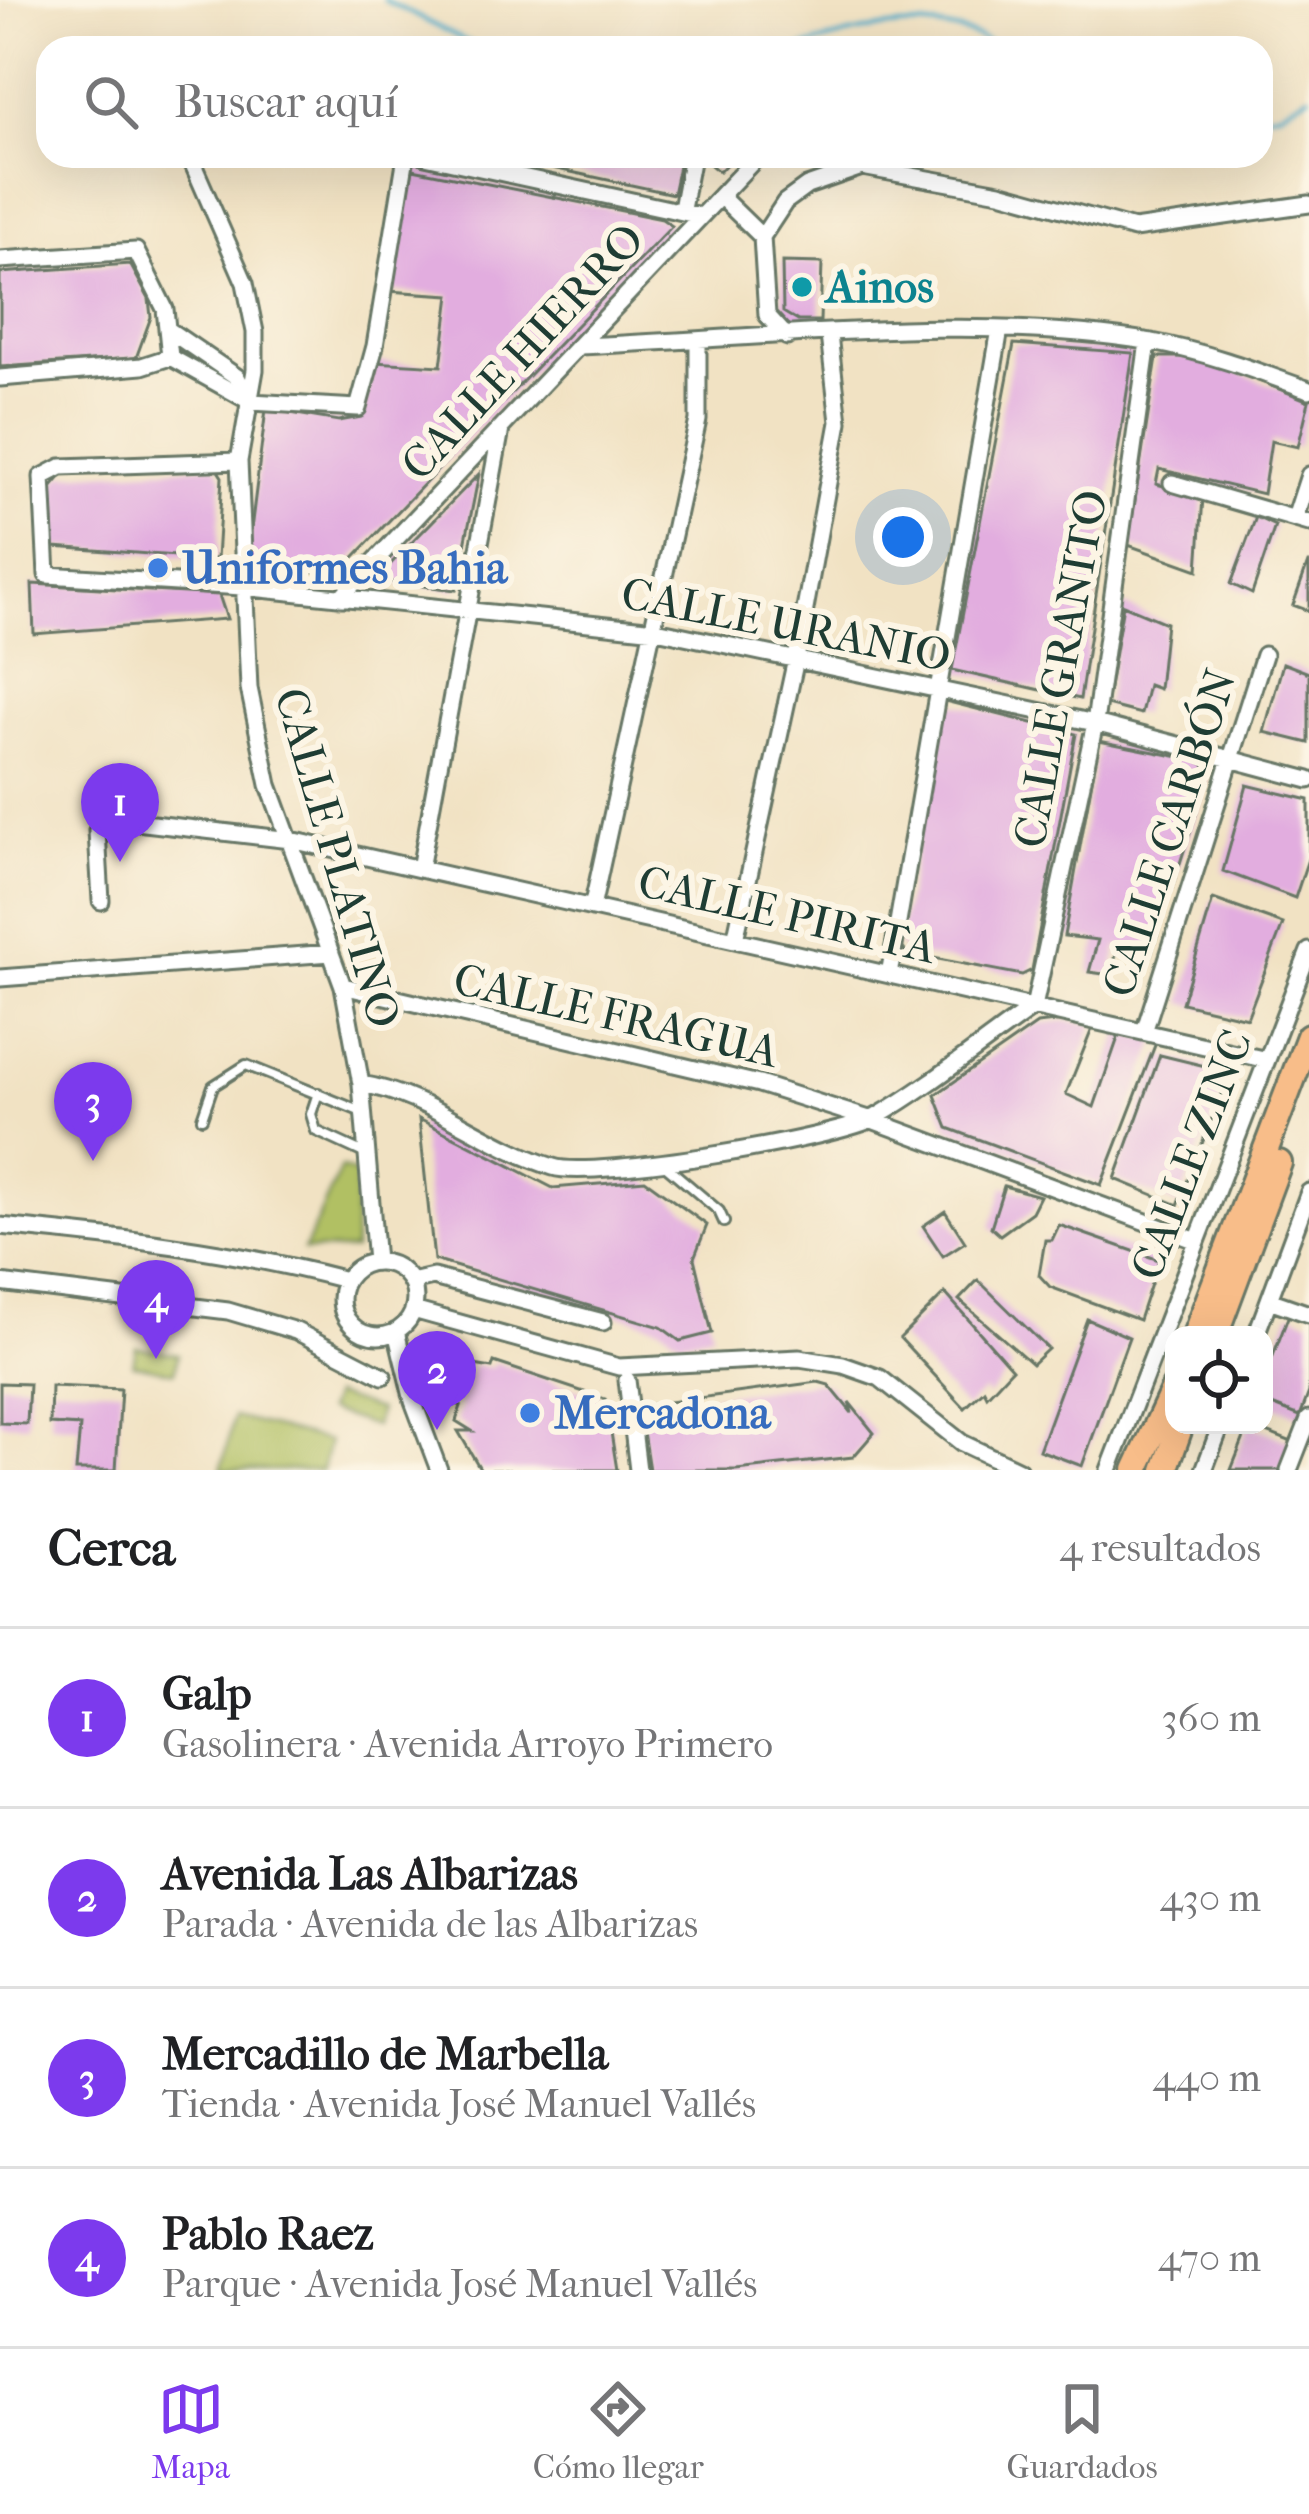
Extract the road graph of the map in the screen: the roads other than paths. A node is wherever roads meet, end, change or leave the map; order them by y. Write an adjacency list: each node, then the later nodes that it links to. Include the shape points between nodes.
1 (195, 168): 24 (street, CALLE PLATINO, via 245,283 255,332)
2 (404, 168): 24 (street, via 358,408)
3 (483, 168): 10 (street)
4 (690, 168): 10 (street)
5 (747, 168): 8 (street, CALLE HIERRO)
6 (859, 168): 12 (street, via 807,186)
7 (868, 168): 9 (street, via 1000,192 1134,229)
8 (720, 196): 11 (street, CALLE HIERRO); 12 (street)
9 (1309, 204)
10 (682, 209): 11 (street)
11 (701, 216): 20 (street, CALLE HIERRO)
12 (762, 237): 17 (street, via 767,315)
13 (0, 260): 15 (street, via 136,251)
14 (1000, 328): 16 (street); 19 (street); 36 (street)
15 (167, 329): 21 (street); 24 (street, via 237,377)
16 (829, 335): 17 (street); 35 (street, via 838,422)
17 (787, 337): 18 (street)
18 (698, 341): 20 (street); 33 (street, via 698,420)
19 (1148, 341): 23 (street); 37 (street, CALLE GRANITO)
20 (579, 346): 25 (street, CALLE HIERRO)
21 (170, 357): 22 (street); 24 (street)
22 (0, 377)
23 (1309, 390)
24 (251, 402): 26 (street, CALLE PLATINO)
25 (501, 428): 31 (street, CALLE HIERRO); 32 (street)
26 (239, 461): 30 (street, CALLE PLATINO); 30 (street, CALLE URANIO, via 61,467 42,478 47,575)
27 (1309, 475): 29 (street)
28 (1172, 483): 29 (street)
29 (1302, 521)
30 (242, 587): 31 (street, CALLE URANIO); 40 (street, CALLE PLATINO, via 249,688 268,785)
31 (340, 598): 32 (street, CALLE URANIO)
32 (468, 613): 33 (street, CALLE URANIO); 41 (street)
33 (656, 630): 35 (street, CALLE URANIO); 43 (street)
34 (1264, 655): 38 (street, CALLE CARBÓN)
35 (796, 659): 36 (street, CALLE URANIO); 44 (street)
36 (938, 689): 37 (street, CALLE URANIO); 47 (street)
37 (1095, 724): 38 (street, CALLE URANIO); 50 (street, CALLE GRANITO)
38 (1235, 759): 39 (street, CALLE URANIO); 51 (street, CALLE CARBÓN)
39 (1309, 780)
40 (291, 840): 41 (street, CALLE PIRITA); 42 (street, CALLE PIRITA, via 118,820 97,831); 46 (street, CALLE PLATINO)
41 (420, 869): 43 (street, CALLE PIRITA)
42 (101, 902)
43 (592, 908): 44 (street, CALLE PIRITA)
44 (735, 940): 47 (street, CALLE PIRITA)
45 (1309, 951): 53 (street, CALLE ZINC)
46 (331, 953): 48 (street); 49 (street, CALLE PLATINO)
47 (889, 975): 50 (street, CALLE PIRITA)
48 (0, 978)
49 (343, 986): 55 (street, CALLE PLATINO); 59 (street, CALLE FRAGUA, via 759,1084)
50 (1034, 1007): 51 (street, CALLE PIRITA); 59 (street)
51 (1144, 1032): 53 (street, CALLE PIRITA)
52 (1309, 1036): 74 (main road)
53 (1267, 1060): 65 (street, CALLE ZINC)
54 (1309, 1083): 75 (main road)
55 (361, 1084): 57 (street, CALLE PLATINO); 61 (street, via 390,1089 559,1170)
56 (318, 1093): 57 (lane); 58 (lane, via 246,1065 213,1086); 60 (lane, via 316,1131)
57 (364, 1113): 60 (street, CALLE PLATINO)
58 (202, 1118)
59 (872, 1120): 61 (street); 65 (street)
60 (367, 1154): 66 (street, CALLE PLATINO)
61 (665, 1164): 63 (lane)
62 (1307, 1203): 70 (street)
63 (724, 1222)
64 (0, 1226): 67 (street, via 290,1265)
65 (1197, 1241): 84 (street, CALLE ZINC)
66 (376, 1262): 67 (street); 68 (street, via 396,1266)
67 (346, 1280): 77 (street, via 342,1308 352,1325 375,1335)
68 (411, 1282): 71 (street); 73 (street, via 433,1276)
69 (0, 1283): 78 (street, via 228,1311 296,1331)
70 (1269, 1300): 72 (street); 76 (street)
71 (413, 1310): 77 (street); 87 (street, via 620,1367 799,1358 843,1365 880,1378 962,1442)
72 (1309, 1314)
73 (603, 1322)
74 (1198, 1326)
75 (1218, 1326)
76 (1259, 1326)
77 (396, 1330): 85 (street)
78 (383, 1376)
79 (627, 1381): 86 (street)
80 (1165, 1402): 84 (main road)
81 (1309, 1419): 91 (street)
82 (1178, 1434): 89 (main road)
83 (1218, 1434): 90 (street)
84 (1125, 1464): 88 (street, CALLE ZINC)
85 (439, 1470)
86 (638, 1470)
87 (1019, 1470)
88 (1108, 1470)
89 (1165, 1470)
90 (1204, 1470)
91 (1289, 1470)

